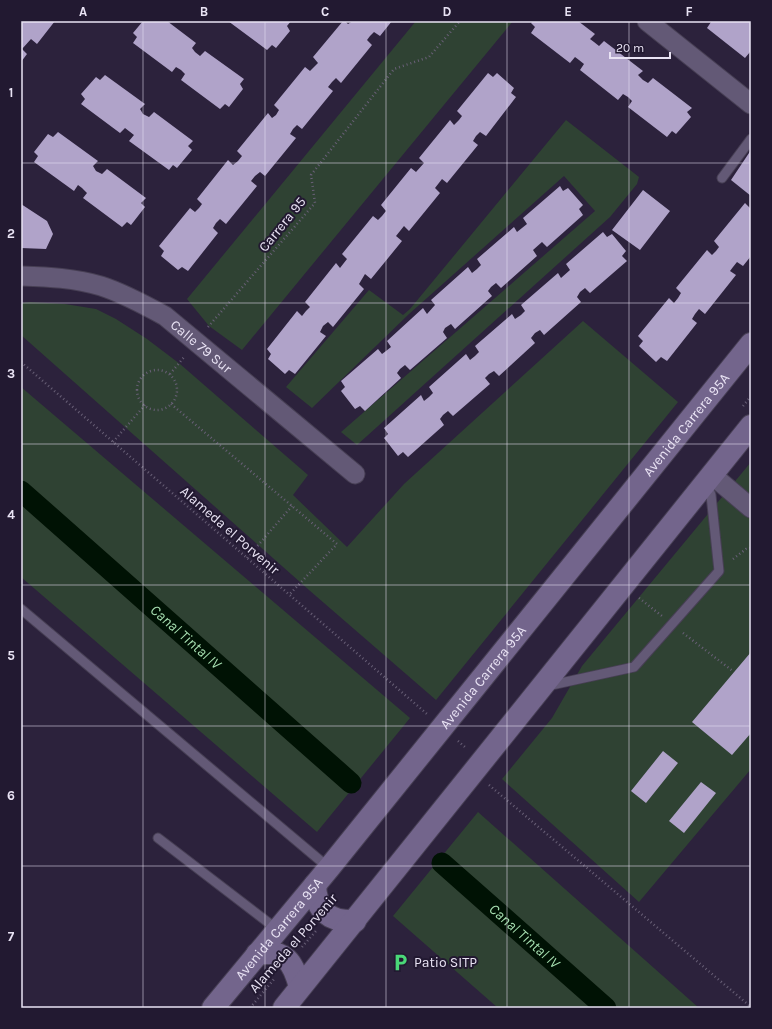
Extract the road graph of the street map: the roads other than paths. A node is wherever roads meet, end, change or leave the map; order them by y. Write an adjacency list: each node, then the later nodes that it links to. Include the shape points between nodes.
1 (647, 21): 2 (street)
2 (751, 104)
3 (751, 139): 4 (lane)
4 (722, 178)
5 (21, 276): 8 (street, Calle 79 Sur, via 47,277 101,286 165,316)
6 (751, 344): 14 (main road, Avenida Carrera 95A)
7 (751, 426): 9 (main road)
8 (355, 474)
9 (709, 478): 10 (street); 12 (main road); 12 (lane, via 719,571 634,667)
10 (751, 508)
11 (21, 609): 14 (lane)
12 (542, 687): 16 (main road)
13 (158, 838): 17 (lane)
14 (329, 868): 15 (main road, Avenida Carrera 95A)
15 (315, 885): 16 (main road, via 320,906 329,916 343,921); 17 (main road, Avenida Carrera 95A)
16 (355, 921): 19 (main road)
17 (278, 930): 18 (main road, Avenida Carrera 95A)
18 (257, 954): 19 (main road, via 278,954 290,961); 20 (main road, Avenida Carrera 95A)
19 (300, 987): 21 (main road)
20 (213, 1008)
21 (284, 1008)

